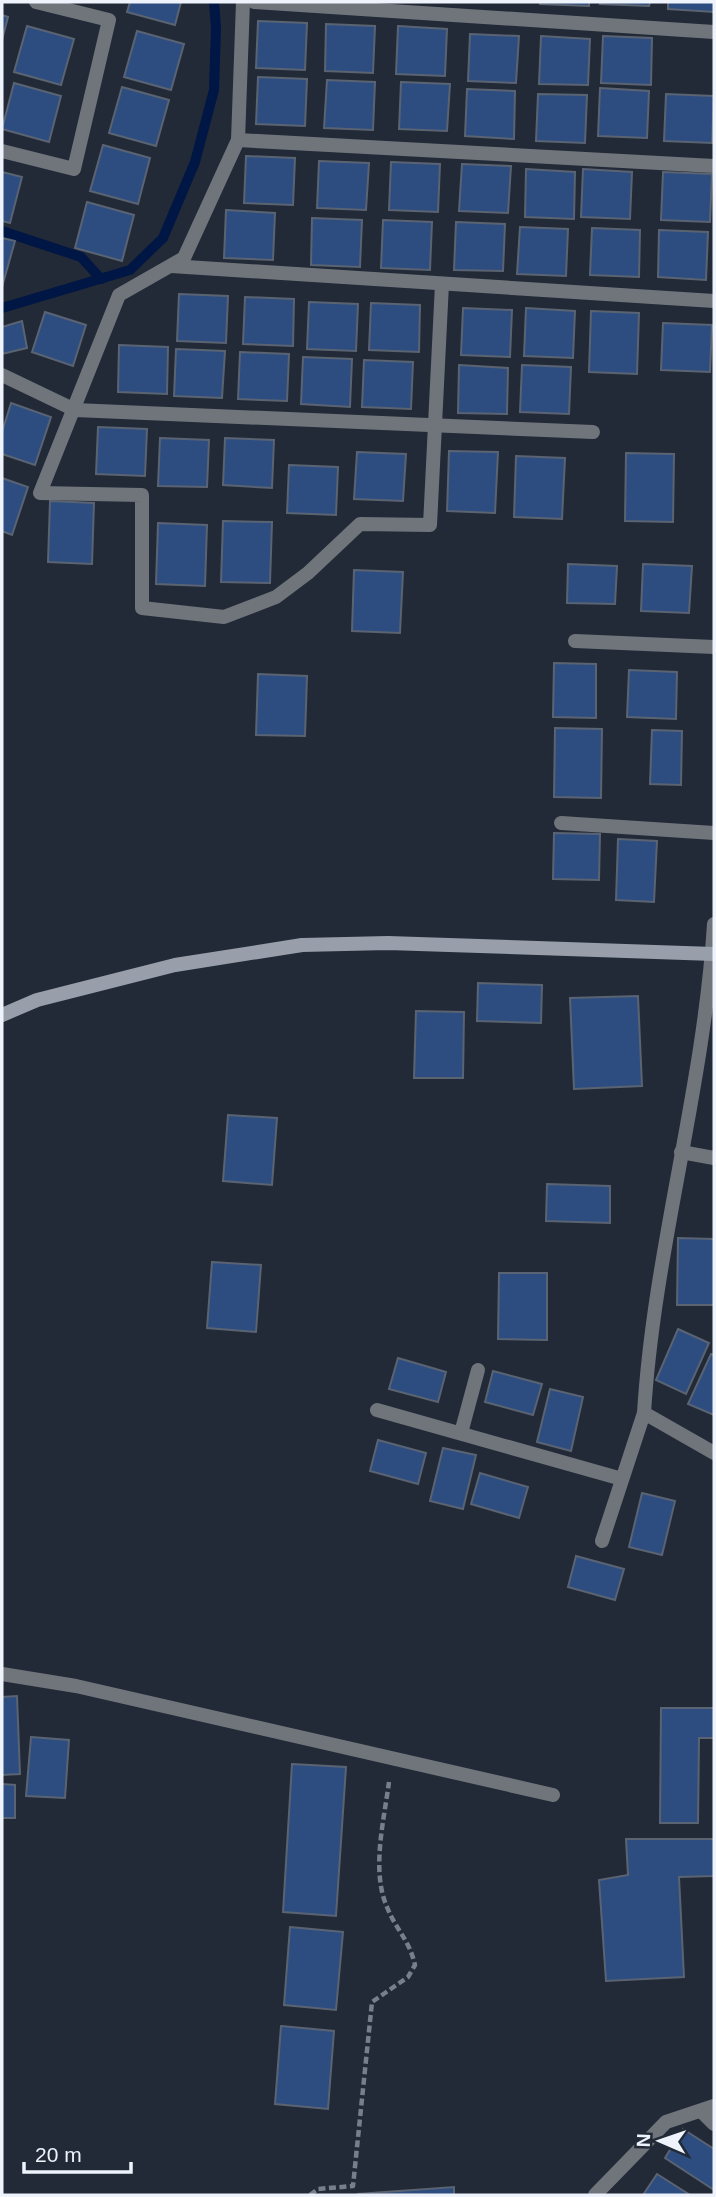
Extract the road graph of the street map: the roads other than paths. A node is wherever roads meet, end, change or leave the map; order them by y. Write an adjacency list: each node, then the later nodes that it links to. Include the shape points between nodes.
1 (36, 2): 6 (street, via 109,20 74,169)
2 (243, 2): 5 (street)
3 (254, 2): 4 (street)
4 (714, 32)
5 (238, 140): 7 (street); 8 (street, via 184,258)
6 (2, 151)
7 (714, 166)
8 (170, 266): 9 (street); 12 (street, via 119,295)
9 (442, 284): 10 (street); 13 (street)
10 (714, 301)
11 (2, 375): 12 (street)
12 (75, 410): 13 (street); 13 (street, via 40,493 142,495 142,608 224,617 276,597 360,524 430,525)
13 (435, 425): 14 (street)
14 (593, 432)
15 (575, 641): 16 (street)
16 (714, 647)
17 (561, 823): 18 (street)
18 (714, 833)
19 (714, 924): 20 (street)
20 (713, 954): 21 (street, via 388,943 302,945 175,965 37,1000); 22 (street)
21 (2, 1015)
22 (681, 1152): 23 (street); 26 (street, via 647,1365)
23 (714, 1158)
24 (478, 1370): 27 (street)
25 (377, 1409): 27 (street)
26 (644, 1413): 28 (street); 29 (street)
27 (461, 1433): 29 (street)
28 (714, 1452)
29 (622, 1479): 30 (street)
30 (602, 1541)
31 (2, 1674): 32 (street, via 76,1686)
32 (553, 1795)
33 (708, 2109): 34 (street); 35 (street, via 666,2122)
34 (714, 2124)
35 (596, 2195)

